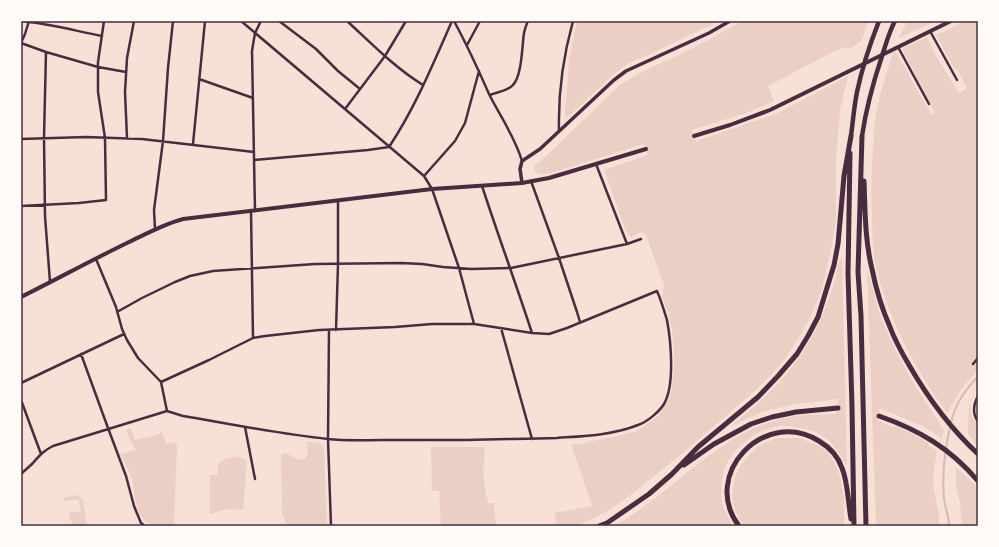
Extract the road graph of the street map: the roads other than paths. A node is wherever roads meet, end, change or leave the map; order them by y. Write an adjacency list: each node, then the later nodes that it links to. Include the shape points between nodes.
1 (21, 21): 2 (street)
2 (28, 21): 22 (street); 23 (street)
3 (104, 21): 22 (street)
4 (134, 21): 30 (street)
5 (173, 21): 47 (street)
6 (205, 21): 31 (street)
7 (241, 21): 21 (street)
8 (261, 21): 21 (street)
9 (279, 21): 34 (street, via 316,49)
10 (347, 21): 27 (street)
11 (406, 21): 27 (street)
12 (453, 21): 24 (street); 33 (street)
13 (480, 21): 24 (street)
14 (528, 21): 35 (street, via 516,82 508,88)
15 (573, 21): 39 (street, via 562,78)
16 (730, 21): 39 (main road, via 626,71)
17 (880, 21): 41 (highway, via 859,82)
18 (895, 21): 42 (highway, via 876,74)
19 (951, 21): 20 (main road)
20 (930, 31): 25 (main road); 32 (street)
21 (255, 33): 36 (street, via 252,51); 38 (street)
22 (102, 36): 28 (street)
23 (21, 43): 26 (street)
24 (467, 45): 29 (street)
25 (898, 47): 37 (street); 40 (main road, via 770,110)
26 (46, 52): 28 (street); 43 (street)
27 (385, 56): 33 (street); 34 (street)
28 (98, 67): 30 (street); 44 (street, via 98,92)
29 (479, 70): 35 (street); 55 (street, via 465,123 455,141)
30 (126, 72): 45 (street)
31 (199, 79): 36 (street); 48 (street)
32 (956, 80)
33 (423, 85): 49 (street)
34 (360, 89): 38 (street)
35 (490, 94): 53 (street, via 518,147)
36 (253, 98): 51 (street)
37 (929, 104)
38 (345, 110): 49 (street)
39 (559, 132): 53 (main road)
40 (694, 136)
41 (851, 136): 102 (highway, via 834,265 818,317 808,336 778,376 698,447); 109 (highway, via 848,274)
42 (862, 136): 100 (highway, via 870,258 873,276 890,328 934,404); 110 (highway, via 858,272)
43 (44, 138): 44 (street); 46 (street); 61 (street)
44 (104, 138): 45 (street); 61 (street, via 106,200)
45 (127, 138): 47 (street)
46 (21, 139)
47 (163, 141): 48 (street); 64 (street, via 154,210)
48 (193, 144): 51 (street)
49 (389, 147): 52 (street); 55 (street)
50 (646, 149): 54 (main road)
51 (254, 152): 52 (street)
52 (254, 160): 63 (street)
53 (522, 161): 57 (main road)
54 (596, 164): 56 (main road); 66 (street)
55 (424, 176): 59 (street)
56 (531, 181): 57 (main road); 68 (street)
57 (522, 183): 58 (main road)
58 (482, 186): 59 (main road); 71 (street)
59 (432, 189): 60 (main road); 70 (street)
60 (338, 201): 63 (main road); 69 (street)
61 (45, 205): 62 (street); 73 (street)
62 (21, 206)
63 (253, 211): 64 (main road, via 183,219); 72 (street)
64 (155, 229): 67 (main road)
65 (641, 239): 66 (street)
66 (627, 244): 68 (street)
67 (95, 258): 73 (main road); 75 (street)
68 (559, 258): 71 (street); 76 (street)
69 (338, 264): 70 (street, via 408,263); 72 (street); 80 (street)
70 (459, 268): 71 (street); 77 (street)
71 (511, 268): 81 (street)
72 (252, 269): 75 (street, via 213,271 190,276); 83 (street)
73 (50, 283): 74 (main road)
74 (21, 297)
75 (117, 312): 82 (street)
76 (580, 322): 81 (street, via 549,334); 98 (street, via 658,291 666,319 671,361 668,392 664,404 639,425 621,430 586,436)
77 (474, 324): 78 (street); 80 (street)
78 (501, 328): 81 (street); 98 (street)
79 (329, 330): 80 (street); 83 (street); 97 (street)
80 (336, 330)
81 (532, 333)
82 (124, 334): 84 (street); 87 (street, via 138,358)
83 (253, 338): 87 (street)
84 (81, 354): 88 (street); 96 (street)
85 (978, 358): 86 (street)
86 (973, 364)
87 (161, 382): 92 (street)
88 (21, 383)
89 (978, 396): 94 (street, via 973,408)
90 (21, 400): 99 (street)
91 (838, 408): 102 (highway, via 796,412 751,424 714,444)
92 (168, 411): 95 (street); 96 (street)
93 (879, 416): 104 (highway, via 928,438 958,460)
94 (978, 422)
95 (245, 427): 97 (street); 103 (street)
96 (108, 428): 99 (street, via 53,446); 105 (street, via 134,506 141,523)
97 (328, 439): 98 (street); 106 (street)
98 (532, 439)
99 (41, 454): 101 (street)
100 (978, 454)
101 (21, 474)
102 (672, 474): 107 (highway, via 649,494)
103 (255, 479)
104 (978, 481)
105 (145, 526)
106 (331, 526)
107 (599, 526)
108 (739, 526): 109 (highway, via 728,503 727,491 734,465 755,441 781,432 796,432 813,437 826,445 835,456 842,467)
109 (853, 526)
110 (866, 526)

